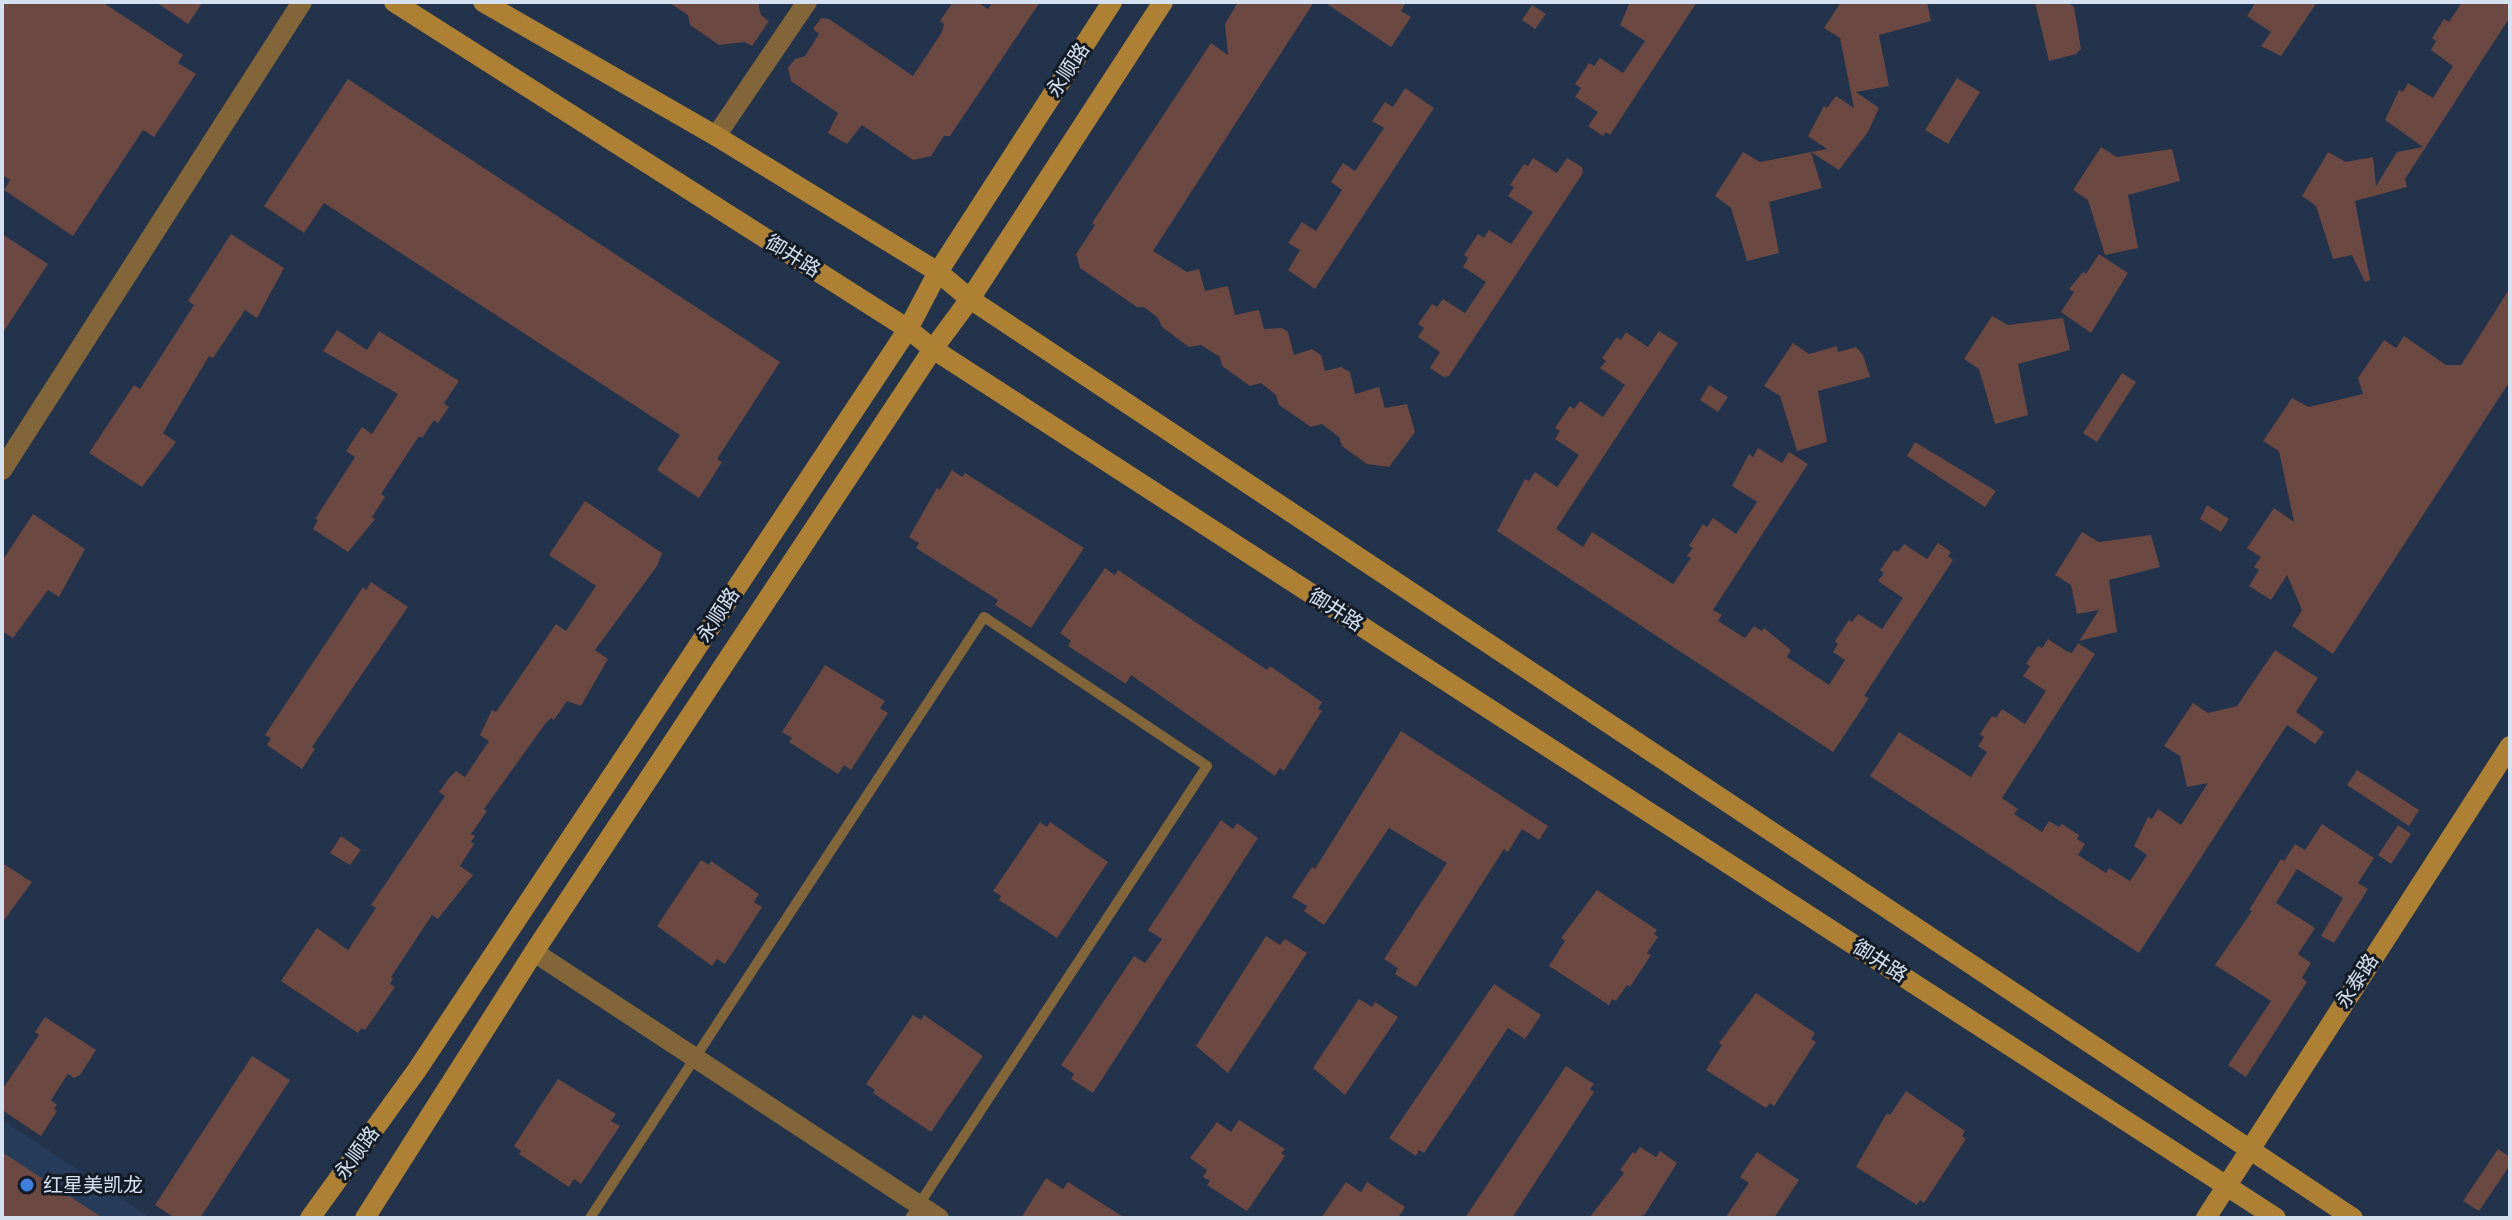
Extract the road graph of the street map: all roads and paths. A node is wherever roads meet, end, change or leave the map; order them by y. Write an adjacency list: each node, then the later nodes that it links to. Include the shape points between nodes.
1 (302, 2): 12 (street)
2 (394, 2): 10 (street, 御井路)
3 (483, 2): 7 (street)
4 (807, 2): 7 (street)
5 (1112, 2): 8 (street, 永顺路)
6 (1163, 2): 9 (street, 永顺路)
7 (716, 136): 8 (street)
8 (938, 272): 9 (street); 10 (street, 永顺路)
9 (970, 299): 11 (street, 永顺路); 16 (street)
10 (908, 329): 11 (street, 御井路); 19 (street, 永顺路, via 417,1070)
11 (933, 349): 14 (street, 永顺路); 17 (street, 御井路)
12 (2, 470)
13 (2510, 746): 16 (street, 永泰路)
14 (534, 952): 15 (street); 20 (street, 永顺路)
15 (697, 1059): 18 (street); 18 (lane, via 984,617 1207,766); 21 (lane)
16 (2247, 1150): 17 (street, 永泰路); 25 (street)
17 (2226, 1186): 23 (street, 永泰路); 24 (street, 御井路)
18 (914, 1211): 22 (street)
19 (310, 1218)
20 (365, 1218)
21 (590, 1218)
22 (939, 1218)
23 (2206, 1218)
24 (2276, 1218)
25 (2353, 1218)

